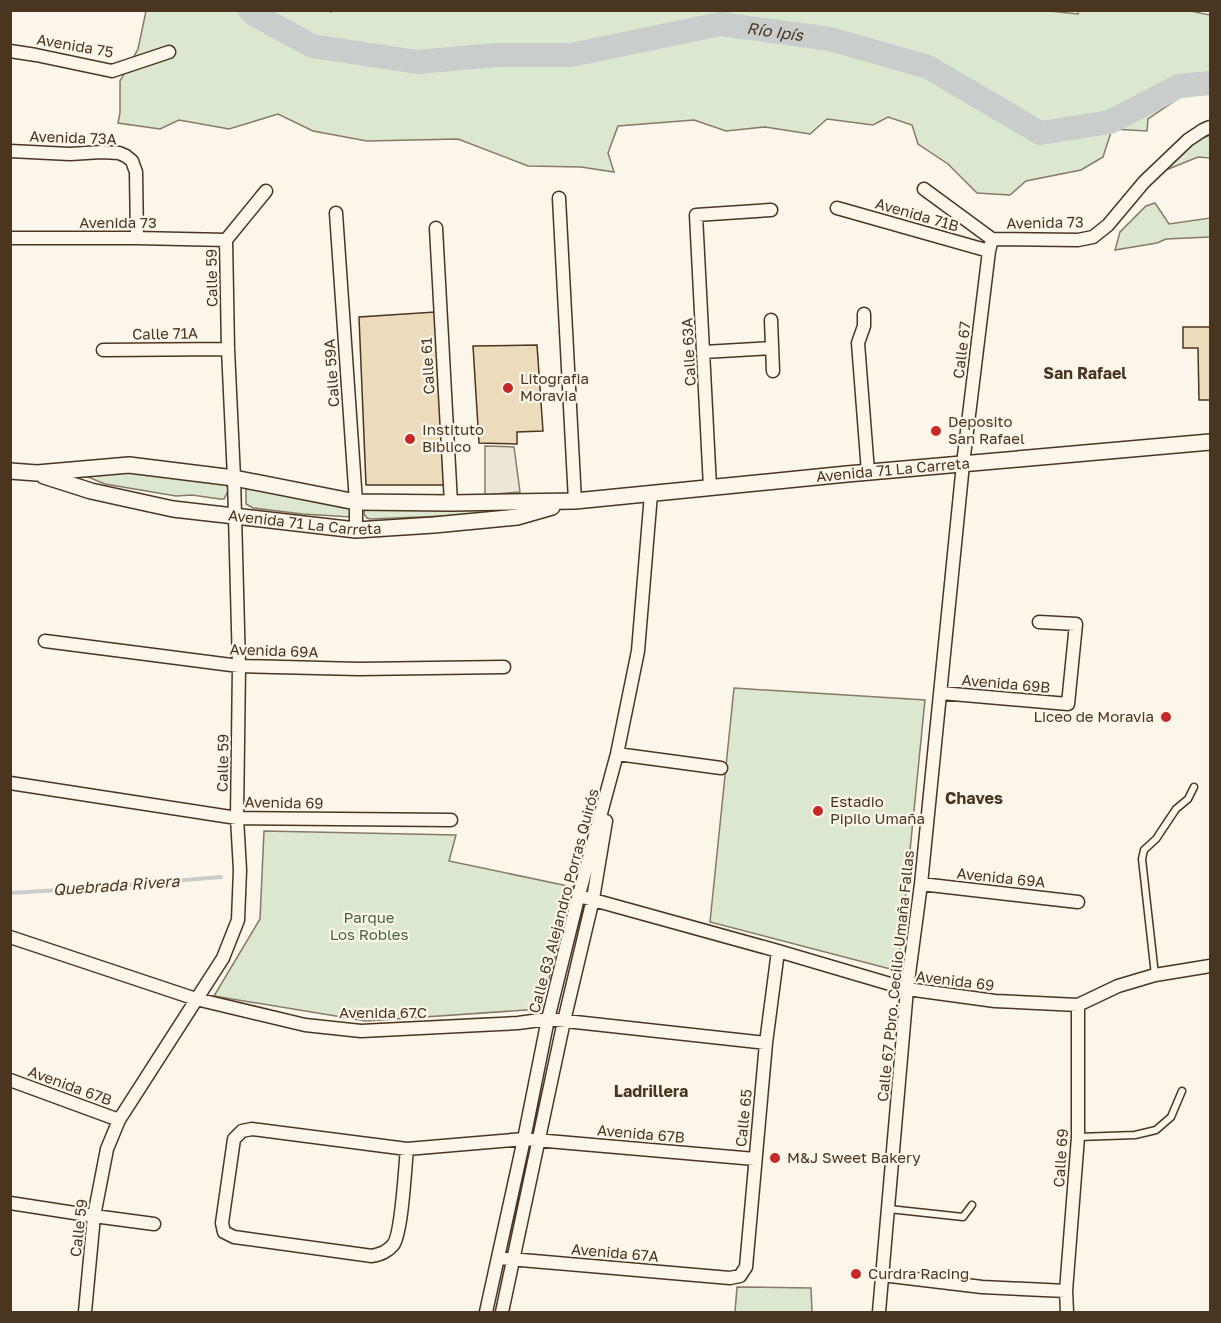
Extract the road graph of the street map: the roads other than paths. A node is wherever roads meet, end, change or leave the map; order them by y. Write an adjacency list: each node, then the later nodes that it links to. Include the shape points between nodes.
1 (10, 51): 2 (street, Avenida 75, via 112,71)
2 (169, 52)
3 (1210, 128): 15 (street, Avenida 73, via 1188,140 1093,237)
4 (10, 151): 13 (street, Avenida 73A, via 126,156 136,172)
5 (924, 189): 15 (street, Avenida 73)
6 (266, 191): 14 (street, Calle 59)
7 (559, 198): 31 (street)
8 (837, 207): 15 (street, Avenida 71B)
9 (771, 210): 21 (street, Calle 63A, via 696,215)
10 (336, 213): 32 (street, Calle 59A)
11 (436, 228): 33 (street, Calle 61)
12 (10, 238): 13 (street, Avenida 73)
13 (137, 238): 14 (street, Avenida 73)
14 (226, 240): 19 (street, Calle 59)
15 (990, 245): 24 (street, Calle 67)
16 (864, 314): 26 (street, via 858,343)
17 (771, 320): 18 (street)
18 (772, 348): 21 (street); 22 (street)
19 (228, 349): 20 (street, Calle 71A); 28 (street, Calle 59)
20 (103, 350)
21 (704, 352): 29 (street, Calle 63A)
22 (773, 371)
23 (1210, 442): 24 (street, Avenida 71 La Carreta)
24 (963, 464): 26 (street, Avenida 71 La Carreta); 40 (street, Calle 67 Pbro. Cecilio Umaña Fallas)
25 (10, 471): 27 (street, Avenida 71 La Carreta)
26 (868, 472): 29 (street, Avenida 71 La Carreta)
27 (37, 473): 28 (street, Avenida 71 La Carreta, via 129,465); 34 (street, Avenida 71 La Carreta, via 91,491 173,509)
28 (234, 478): 32 (street, Avenida 71 La Carreta); 34 (street, Calle 59)
29 (710, 487): 30 (street, Avenida 71 La Carreta)
30 (651, 494): 31 (street, Avenida 71 La Carreta); 41 (street, Calle 63 Alejandro Porras Quirós, via 638,651)
31 (575, 501): 33 (street, Avenida 71 La Carreta); 35 (street, Avenida 71 La Carreta, via 517,517)
32 (356, 502): 33 (street, Avenida 71 La Carreta); 35 (street, Calle 59A)
33 (451, 503)
34 (234, 517): 35 (street, Avenida 71 La Carreta); 38 (street, Calle 59)
35 (356, 530)
36 (1039, 622): 40 (street, Avenida 69B, via 1076,624 1068,704)
37 (45, 641): 38 (street, Avenida 69A)
38 (239, 666): 39 (street, Avenida 69A); 45 (street, Calle 59)
39 (504, 667)
40 (941, 693): 47 (street, Calle 67 Pbro. Cecilio Umaña Fallas)
41 (618, 754): 42 (street); 48 (street, Calle 63 Alejandro Porras Quirós); 49 (street, Calle 63 Alejandro Porras Quirós)
42 (721, 768)
43 (10, 783): 45 (street, Avenida 69)
44 (1194, 787): 54 (lane, via 1144,850 1142,859)
45 (237, 818): 46 (street, Avenida 69); 56 (street, Calle 59, via 238,920 223,958)
46 (451, 820)
47 (921, 884): 50 (street, Avenida 69A); 55 (street, Calle 67 Pbro. Cecilio Umaña Fallas)
48 (579, 896): 49 (street, Avenida 69); 58 (street, Calle 63 Alejandro Porras Quirós)
49 (593, 899): 52 (street, Avenida 69); 59 (street, Calle 63 Alejandro Porras Quirós)
50 (1078, 902)
51 (10, 937): 56 (street, Avenida 67C)
52 (778, 951): 55 (street, Avenida 69); 60 (street, Calle 65)
53 (1210, 966): 54 (street, Avenida 69)
54 (1155, 975): 57 (street, Avenida 69, via 1118,986)
55 (907, 990): 57 (street, Avenida 69, via 995,1001); 71 (street, Calle 67 Pbro. Cecilio Umaña Fallas)
56 (196, 999): 58 (street, Avenida 67C, via 305,1025 362,1031); 63 (street, Calle 59)
57 (1078, 1005): 64 (street, Calle 69)
58 (548, 1019): 59 (street, Avenida 67C); 65 (street, Calle 63 Alejandro Porras Quirós)
59 (564, 1021): 60 (street, Avenida 67C); 66 (street, Calle 63 Alejandro Porras Quirós)
60 (766, 1043): 68 (street, Calle 65)
61 (10, 1080): 63 (street, Avenida 67B)
62 (1182, 1091): 64 (lane, via 1171,1117 1156,1130 1135,1135)
63 (119, 1120): 72 (street, Calle 59, via 106,1149)
64 (1078, 1137): 78 (street, Calle 69)
65 (525, 1139): 66 (street, Avenida 67B); 67 (street, Avenida 67B); 74 (street, Calle 63 Alejandro Porras Quirós)
66 (540, 1140): 68 (street, Avenida 67B); 75 (street, Calle 63 Alejandro Porras Quirós)
67 (406, 1149): 67 (street, Avenida 67B, via 252,1129 242,1131 234,1139 224,1232 372,1256 384,1253 395,1243 399,1229)
68 (755, 1159): 77 (street, Calle 65, via 746,1267 740,1276)
69 (10, 1203): 72 (street)
70 (972, 1205): 71 (lane, via 963,1217)
71 (889, 1209): 76 (street, Calle 67 Pbro. Cecilio Umaña Fallas)
72 (94, 1216): 73 (street); 79 (street, Calle 59)
73 (154, 1224)
74 (498, 1258): 75 (street, Avenida 67A); 80 (street, Calle 63 Alejandro Porras Quirós)
75 (514, 1259): 77 (street, Avenida 67A); 81 (street, Calle 63 Alejandro Porras Quirós)
76 (882, 1275): 78 (street, via 982,1287); 82 (street, Calle 67 Pbro. Cecilio Umaña Fallas)
77 (730, 1278)
78 (1066, 1291): 83 (street, Calle 69)
79 (85, 1312)
80 (486, 1312)
81 (502, 1312)
82 (879, 1312)
83 (1067, 1312)

